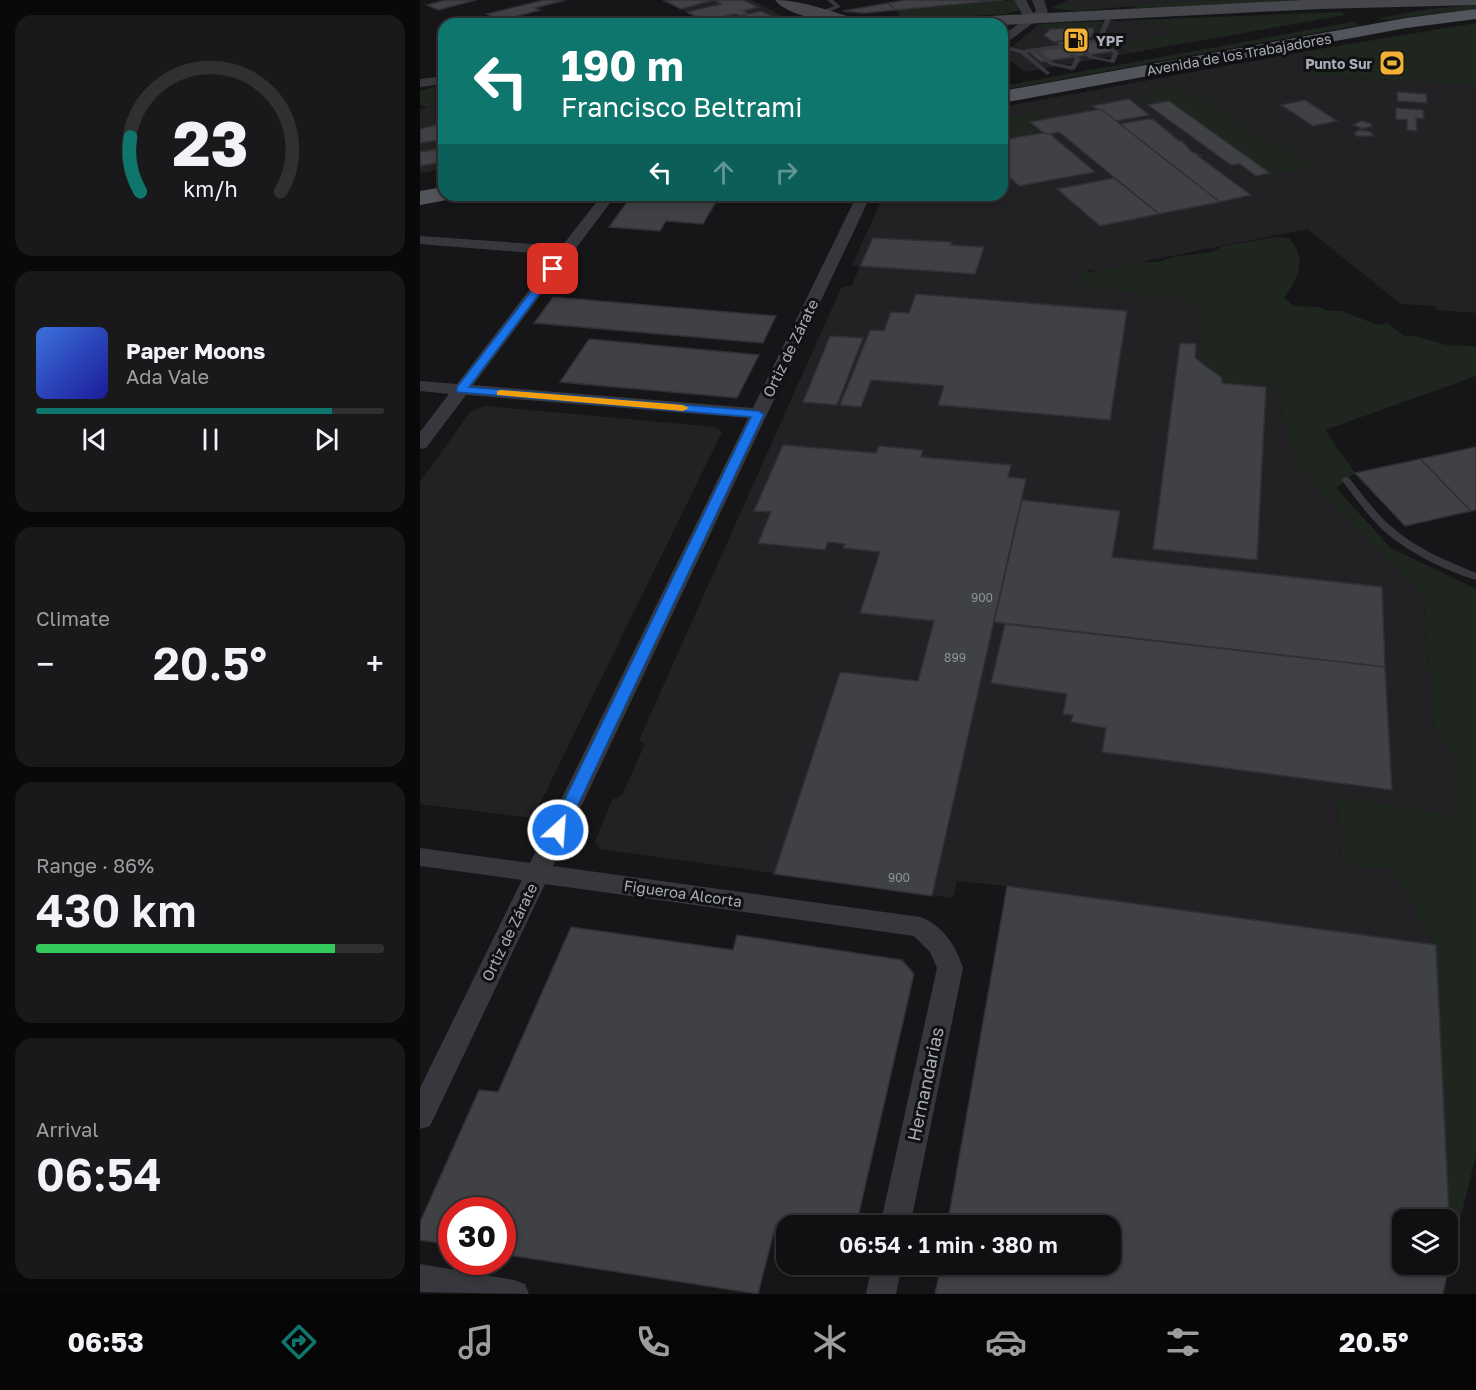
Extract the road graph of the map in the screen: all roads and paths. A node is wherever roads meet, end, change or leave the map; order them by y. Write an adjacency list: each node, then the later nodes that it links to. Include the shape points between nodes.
1 (783, 0): 7 (main road)
2 (830, 0): 7 (lane, via 838,7)
3 (1020, 0): 12 (street)
4 (1038, 0): 12 (street, via 1042,12)
5 (1474, 6): 6 (main road, via 1357,2); 9 (main road, Avenida de los Trabajadores, via 1415,7); 14 (main road, Avenida de los Trabajadores)
6 (1236, 9): 8 (main road); 9 (main road, via 1345,10)
7 (819, 15): 10 (lane); 11 (main road)
8 (1110, 15): 12 (main road); 16 (lane)
9 (1364, 16): 14 (main road); 24 (main road, Avenida de los Trabajadores)
10 (810, 18)
11 (831, 18)
12 (1031, 19): 13 (main road); 15 (street)
13 (1008, 20)
14 (1383, 27): 30 (main road, Avenida de los Trabajadores)
15 (1008, 37)
16 (1099, 40): 17 (lane); 24 (lane, via 1116,53)
17 (1086, 42): 18 (lane); 24 (lane)
18 (1074, 44): 19 (lane); 24 (lane, via 1091,57)
19 (1061, 46): 21 (lane); 25 (lane, via 1078,59)
20 (1008, 48): 23 (lane)
21 (1048, 48): 22 (lane); 25 (lane)
22 (1035, 50): 23 (lane); 25 (lane, via 1052,64)
23 (1022, 52): 26 (lane)
24 (1112, 62): 25 (main road, Avenida de los Trabajadores)
25 (1073, 68): 26 (main road, Avenida de los Trabajadores)
26 (1047, 73): 27 (main road, Avenida de los Trabajadores)
27 (1008, 80)
28 (438, 81): 29 (street)
29 (420, 83)
30 (1008, 96)
31 (438, 178): 32 (main road)
32 (420, 181)
33 (438, 195): 34 (main road)
34 (420, 198)
35 (604, 201): 38 (street)
36 (861, 201): 41 (street, Ortiz de Zárate)
37 (420, 240): 38 (street)
38 (566, 251): 40 (street)
39 (420, 386): 40 (street)
40 (461, 390): 41 (street); 42 (street)
41 (758, 414): 46 (street, Ortiz de Zárate)
42 (420, 444)
43 (1346, 480): 44 (lane, via 1396,536)
44 (1476, 577)
45 (420, 857): 46 (street, Figueroa Alcorta)
46 (537, 872): 47 (street, Figueroa Alcorta, via 920,927); 48 (street, Ortiz de Zárate)
47 (940, 944): 49 (street, Hernandarias, via 950,968)
48 (420, 1117)
49 (897, 1215)
50 (885, 1275): 53 (street)
51 (420, 1278): 52 (street)
52 (514, 1294)
53 (881, 1294)

